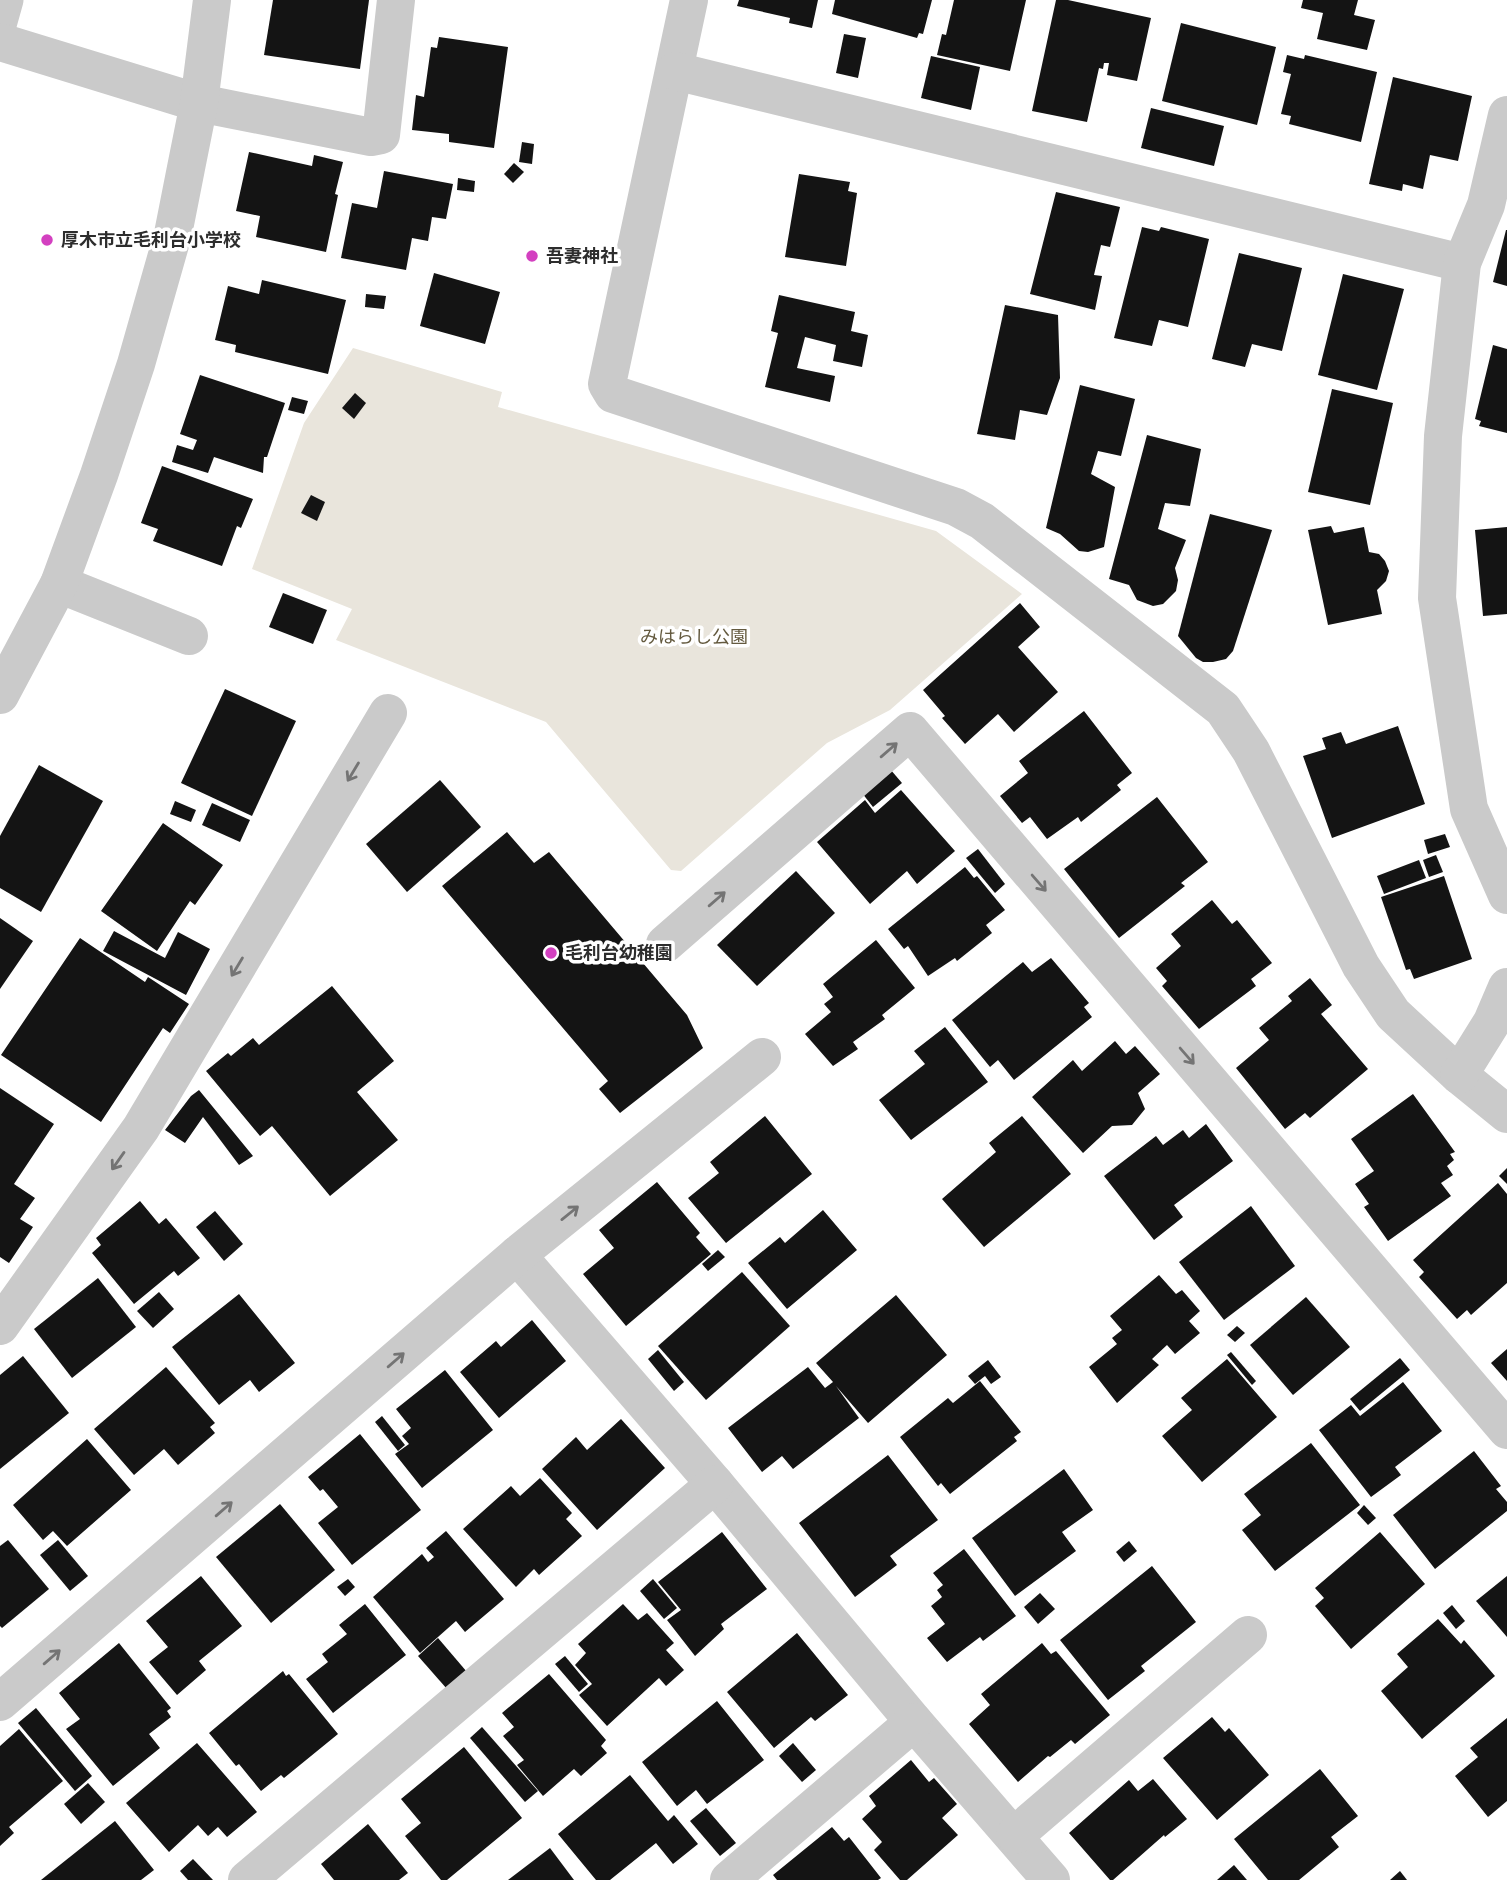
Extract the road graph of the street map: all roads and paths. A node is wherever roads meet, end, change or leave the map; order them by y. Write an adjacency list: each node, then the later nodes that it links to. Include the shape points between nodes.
1 (7, 0): 5 (lane)
2 (212, 0): 8 (street)
3 (396, 0): 8 (street, via 381,135 371,137)
4 (690, 0): 7 (street)
5 (0, 25)
6 (0, 42): 8 (street)
7 (676, 71): 10 (street); 19 (street, via 607,384 613,394 956,508 982,521 1223,709 1251,751 1361,966 1393,1014)
8 (199, 103): 11 (street, via 173,234 136,364)
9 (1507, 115): 10 (street, via 1486,205)
10 (1462, 263): 15 (street, via 1443,436 1437,598 1469,809)
11 (59, 584): 12 (street); 13 (street)
12 (189, 636)
13 (0, 695)
14 (388, 713): 22 (street, one-way to 22, via 141,1128)
15 (1507, 895)
16 (665, 944): 23 (street, one-way to 23, via 910,731)
17 (1507, 987): 19 (street, via 1492,1022)
18 (762, 1057): 21 (street, one-way to 18)
19 (1459, 1075): 20 (street)
20 (1507, 1114)
21 (517, 1255): 24 (street); 26 (street, one-way to 21)
22 (0, 1326)
23 (1507, 1430)
24 (715, 1484): 27 (street); 29 (street)
25 (1248, 1635): 28 (street)
26 (0, 1702)
27 (914, 1721): 28 (street); 30 (street)
28 (1014, 1835): 31 (street)
29 (247, 1880)
30 (729, 1880)
31 (1051, 1880)

